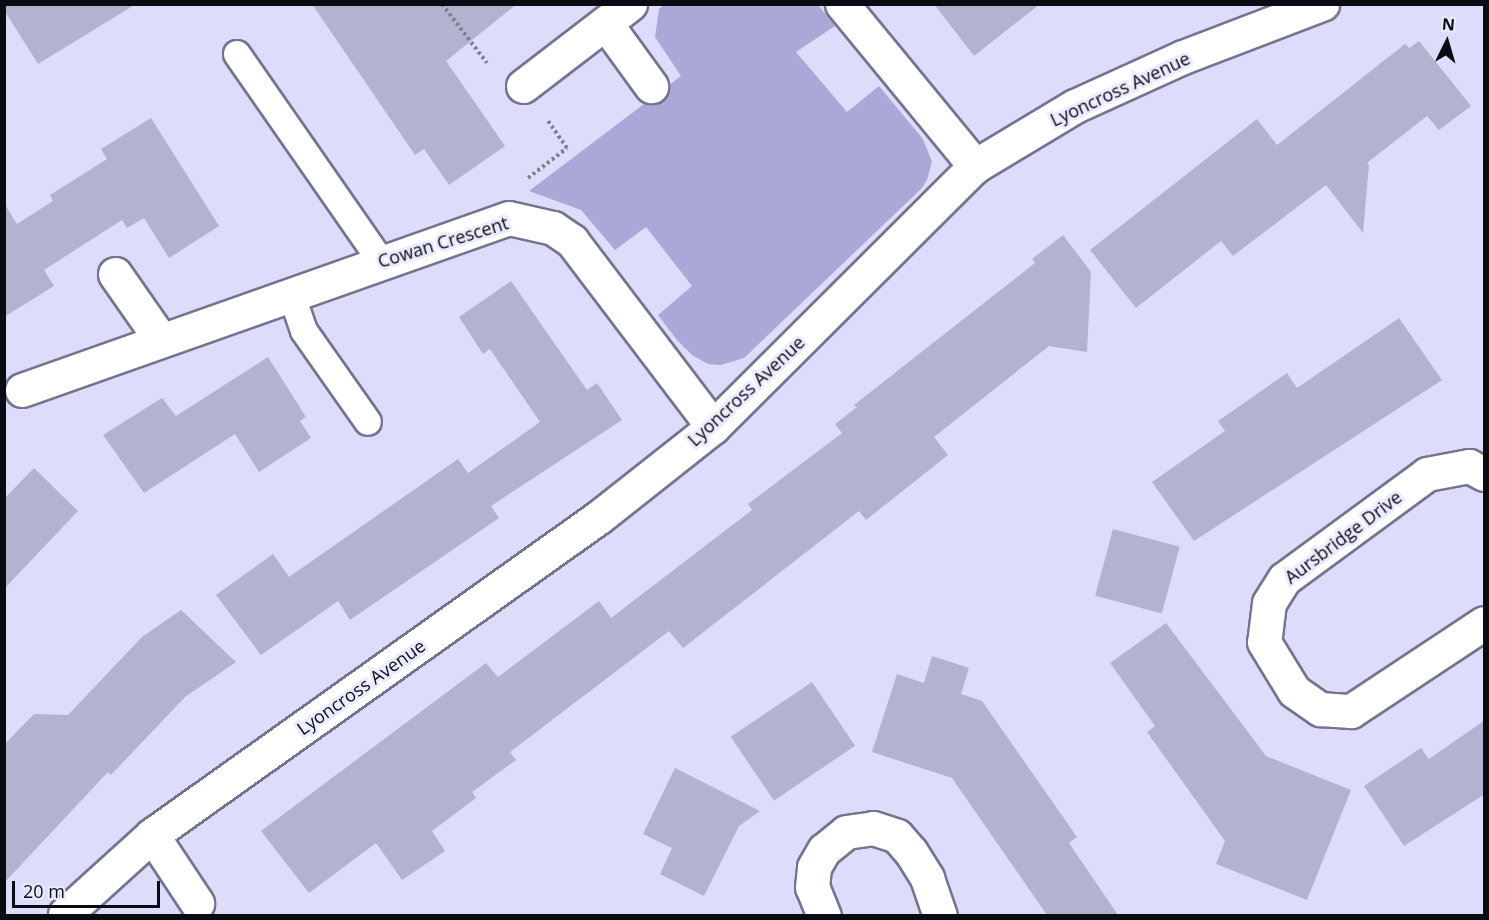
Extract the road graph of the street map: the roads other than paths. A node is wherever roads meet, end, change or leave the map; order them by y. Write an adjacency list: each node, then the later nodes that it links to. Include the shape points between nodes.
1 (842, 4): 7 (street)
2 (1322, 4): 7 (street, Lyoncross Avenue, via 1183,57 1075,106)
3 (618, 14): 5 (street); 6 (street)
4 (237, 54): 8 (lane)
5 (523, 86)
6 (651, 86)
7 (975, 166): 14 (street, Lyoncross Avenue)
8 (381, 261): 10 (street, Cowan Crescent); 14 (street, Cowan Crescent, via 509,218 553,228 572,242)
9 (116, 274): 11 (street)
10 (291, 293): 11 (street, Cowan Crescent); 13 (lane, via 304,331)
11 (162, 340): 12 (street, Cowan Crescent)
12 (22, 390)
13 (368, 422)
14 (713, 427): 17 (street, Lyoncross Avenue, via 599,517)
15 (1485, 474): 16 (street, Aursbridge Drive, via 1468,466 1427,474 1284,579 1269,603 1264,642 1294,691 1320,709 1351,711)
16 (1485, 623)
17 (152, 835): 18 (street); 19 (street, Lyoncross Avenue)
18 (197, 903)
19 (65, 914)
20 (824, 915): 21 (street, via 812,887 814,867 824,850 846,832 873,828 897,836 911,852 927,878)
21 (940, 915)

